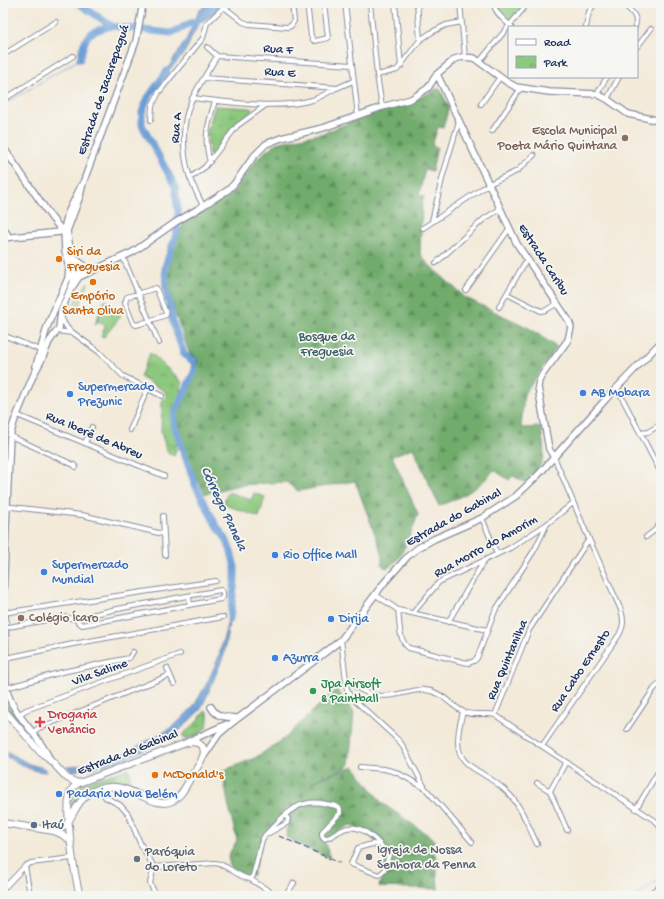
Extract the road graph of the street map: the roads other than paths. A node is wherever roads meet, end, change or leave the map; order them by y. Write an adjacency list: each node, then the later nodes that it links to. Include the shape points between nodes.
1 (143, 3): 59 (main road, Estrada de Jacarepaguá, via 137,34)
2 (228, 3): 15 (street)
3 (292, 3): 15 (street, via 294,21 287,27 249,24)
4 (307, 3): 5 (street, via 311,36 315,41 328,38)
5 (324, 3)
6 (345, 3): 31 (street)
7 (370, 3): 34 (street)
8 (394, 3): 32 (street)
9 (417, 3): 23 (street)
10 (460, 3): 17 (street)
11 (493, 3): 18 (street, via 502,19)
12 (528, 3): 18 (street)
13 (595, 3): 19 (street)
14 (622, 3): 20 (street, via 634,14)
15 (221, 5): 51 (street, via 207,23 203,38 159,92 152,106)
16 (56, 22): 26 (street)
17 (462, 22): 23 (street, via 442,26); 29 (street)
18 (511, 26)
19 (586, 26)
20 (635, 26)
21 (508, 29): 30 (street)
22 (651, 29): 24 (street)
23 (420, 40): 32 (street)
24 (638, 46)
25 (207, 47): 28 (street)
26 (3, 55)
27 (73, 56): 45 (street)
28 (217, 56): 31 (street, Rua F); 36 (street, Rua A)
29 (465, 57): 30 (main road); 33 (main road, via 456,59)
30 (480, 61): 35 (main road)
31 (352, 65): 39 (street)
32 (401, 66): 34 (street, via 395,71)
33 (437, 74): 49 (main road, via 428,88 418,96); 52 (main road, Estrada Caribu)
34 (377, 75): 49 (street)
35 (500, 77): 41 (main road); 48 (street)
36 (204, 78): 40 (street, Rua E); 43 (street, Rua A)
37 (606, 78): 42 (street)
38 (618, 78): 44 (street)
39 (353, 81): 40 (street, Rua E); 50 (street)
40 (337, 88): 47 (street, via 309,101)
41 (521, 88): 42 (main road); 54 (street)
42 (597, 94): 44 (main road)
43 (192, 98): 46 (street); 58 (street, Rua A, via 184,133)
44 (607, 99): 53 (main road, via 628,114)
45 (3, 100)
46 (215, 101): 47 (street); 57 (street, via 206,136)
47 (266, 104): 57 (street, via 234,129)
48 (481, 104)
49 (382, 107): 50 (main road)
50 (358, 116): 61 (main road, via 266,144 234,184)
51 (151, 120)
52 (459, 121): 60 (main road, Estrada Caribu); 65 (street)
53 (661, 121)
54 (492, 131)
55 (3, 147): 64 (main road)
56 (534, 154): 60 (street, via 517,171)
57 (210, 162): 58 (street)
58 (190, 178): 61 (street, Rua A)
59 (83, 183): 63 (main road, Estrada de Jacarepaguá); 69 (main road, Estrada de Jacarepaguá)
60 (489, 184): 62 (main road, Estrada Caribu); 65 (street)
61 (203, 206): 74 (main road)
62 (500, 209): 68 (main road, Estrada Caribu); 76 (street, via 484,219)
63 (67, 216): 64 (main road, via 60,222); 69 (main road, Estrada de Jacarepaguá)
64 (52, 219): 69 (main road); 70 (main road, via 53,228)
65 (432, 221): 67 (street)
66 (3, 228): 71 (main road)
67 (423, 228)
68 (509, 229): 75 (main road, Estrada Caribu); 82 (street)
69 (65, 230): 70 (main road); 72 (main road, Estrada de Jacarepaguá); 73 (main road, Estrada de Jacarepaguá)
70 (48, 234): 71 (main road); 72 (main road, via 60,237)
71 (5, 237)
72 (65, 251): 80 (main road, Estrada de Jacarepaguá, via 69,268)
73 (71, 255): 78 (main road); 79 (main road, Estrada de Jacarepaguá)
74 (123, 257): 77 (main road); 83 (street)
75 (527, 259): 84 (street); 85 (main road, Estrada Caribu)
76 (436, 263)
77 (97, 268): 78 (main road); 81 (main road, via 79,277)
78 (89, 269): 79 (main road)
79 (74, 274): 80 (main road); 81 (main road, Estrada de Jacarepaguá)
80 (67, 281): 87 (main road, Estrada de Jacarepaguá)
81 (71, 289): 88 (main road, Estrada de Jacarepaguá)
82 (466, 290)
83 (139, 293): 89 (street); 89 (street, via 127,297 125,302 132,323 136,325); 89 (street, via 157,289 166,313)
84 (507, 294): 85 (street, via 541,311); 86 (street)
85 (558, 304): 110 (main road, Estrada Caribu, via 569,321 570,333 564,346 538,381 549,449)
86 (499, 307)
87 (55, 309): 90 (main road, via 51,326); 95 (main road, Estrada de Jacarepaguá)
88 (61, 314): 90 (main road, Estrada de Jacarepaguá); 91 (street, via 66,326)
89 (150, 321): 94 (street)
90 (57, 331): 91 (street); 96 (main road, Estrada de Jacarepaguá)
91 (74, 334): 97 (street, via 99,352 124,376)
92 (3, 335): 95 (street)
93 (661, 342): 98 (main road, Estrada do Gabinal)
94 (159, 343)
95 (40, 350): 96 (main road, Estrada de Jacarepaguá)
96 (33, 376): 100 (main road, Estrada de Jacarepaguá)
97 (148, 388): 99 (street); 103 (street)
98 (617, 388): 105 (street); 110 (main road, Estrada do Gabinal)
99 (162, 396)
100 (16, 415): 106 (main road, Estrada de Jacarepaguá); 108 (street, Rua Iberê de Abreu)
101 (661, 424): 104 (street)
102 (92, 427): 108 (street)
103 (130, 430)
104 (648, 432): 105 (street); 107 (street)
105 (641, 433): 107 (street)
106 (10, 436): 109 (main road, Estrada de Jacarepaguá); 111 (street)
107 (645, 440): 112 (street)
108 (85, 443): 113 (street, Rua Iberê de Abreu)
109 (6, 451): 115 (main road, Estrada de Jacarepaguá)
110 (554, 457): 114 (street); 117 (main road, Estrada do Gabinal, via 516,496)
111 (76, 467)
112 (661, 473)
113 (164, 476)
114 (573, 503): 119 (street, Rua Morro do Amorim); 122 (street)
115 (5, 506): 120 (street, via 82,515); 125 (main road, Estrada de Jacarepaguá)
116 (163, 516): 120 (street)
117 (482, 518): 123 (street); 128 (main road, Estrada do Gabinal, via 418,548)
118 (661, 522): 121 (street)
119 (547, 524): 123 (street, Rua Morro do Amorim); 140 (street, via 535,549 495,611)
120 (163, 534): 124 (street)
121 (646, 537)
122 (589, 539): 155 (street, Rua Quintanilha, via 529,630); 161 (street, Rua Cabo Ernesto, via 621,610 623,627)
123 (497, 554): 126 (street, Rua Morro do Amorim)
124 (165, 555)
125 (4, 558): 130 (main road, Estrada de Jacarepaguá)
126 (484, 560): 135 (street, Rua Morro do Amorim, via 439,582); 138 (street)
127 (216, 581): 134 (street)
128 (376, 594): 133 (street); 141 (main road, Estrada do Gabinal)
129 (187, 596): 131 (street, via 191,601); 131 (street, via 221,590 224,594 222,598); 137 (street)
130 (3, 597)
131 (190, 605): 137 (street, via 82,625)
132 (3, 606): 134 (main road)
133 (398, 610): 135 (street); 140 (street, via 404,645 463,662 469,663 477,658)
134 (4, 613): 139 (main road)
135 (413, 613): 138 (street)
136 (223, 617): 144 (street)
137 (75, 619): 139 (street, via 63,617)
138 (448, 622): 140 (street)
139 (4, 628): 144 (main road)
140 (486, 630)
141 (341, 640): 147 (street); 156 (main road, Estrada do Gabinal)
142 (133, 652): 150 (street, via 129,658 62,672)
143 (180, 654): 154 (street, Vila Salime)
144 (6, 658): 150 (main road)
145 (167, 668): 146 (street)
146 (170, 675): 149 (street); 159 (street)
147 (346, 680): 153 (street, via 366,693 379,696 425,690 435,692); 170 (street, via 350,696 401,743)
148 (661, 682): 158 (street)
149 (174, 684)
150 (6, 688): 154 (main road)
151 (211, 707): 156 (main road, via 220,716)
152 (3, 709): 163 (main road)
153 (463, 712): 155 (street); 181 (street, via 458,739 462,760 511,796)
154 (18, 715): 159 (main road)
155 (495, 715): 161 (street, Rua Quintanilha)
156 (238, 718): 157 (main road, Estrada do Gabinal)
157 (233, 722): 160 (main road, Estrada do Gabinal); 162 (main road, Estrada do Gabinal, via 219,734)
158 (627, 729)
159 (33, 732): 163 (main road)
160 (186, 743): 162 (main road, via 197,742 201,745); 167 (main road, Estrada do Gabinal)
161 (542, 746): 164 (street, Rua Quintanilha)
162 (202, 758): 169 (main road, Estrada do Gabinal, via 180,796 170,803 155,802 117,786)
163 (50, 760): 167 (main road, via 67,778)
164 (566, 762): 171 (street); 172 (street, Rua Quintanilha)
165 (661, 766): 172 (street)
166 (360, 767): 170 (street, via 396,772)
167 (79, 783): 173 (main road, Estrada do Gabinal, via 71,790)
168 (537, 783): 171 (street)
169 (101, 788): 173 (main road, Estrada do Gabinal, via 92,791 83,799); 185 (street, via 105,797 120,805 128,814)
170 (425, 788): 180 (street)
171 (550, 791): 177 (street)
172 (636, 809): 174 (street, Rua Quintanilha)
173 (68, 822): 178 (main road); 179 (main road)
174 (659, 822): 176 (street, Rua Quintanilha)
175 (3, 823): 178 (main road)
176 (661, 829)
177 (567, 830)
178 (54, 831): 179 (main road)
179 (71, 841): 183 (main road)
180 (472, 842)
181 (537, 844)
182 (380, 845): 182 (street, via 372,844 358,848 351,864 381,874 389,856); 186 (street, via 369,835 355,828 344,829 324,839 322,832 340,811 339,807 311,802 285,815 288,820 286,823 265,835)
183 (72, 858): 184 (street); 191 (main road)
184 (25, 866): 188 (street); 190 (street)
185 (154, 867): 186 (street, via 213,863); 192 (street, via 150,883)
186 (250, 879): 193 (street)
187 (294, 883): 194 (street)
188 (6, 886)
189 (661, 888): 195 (highway)
190 (29, 889)
191 (80, 896)
192 (156, 896)
193 (277, 896)
194 (284, 896)
195 (648, 896)

